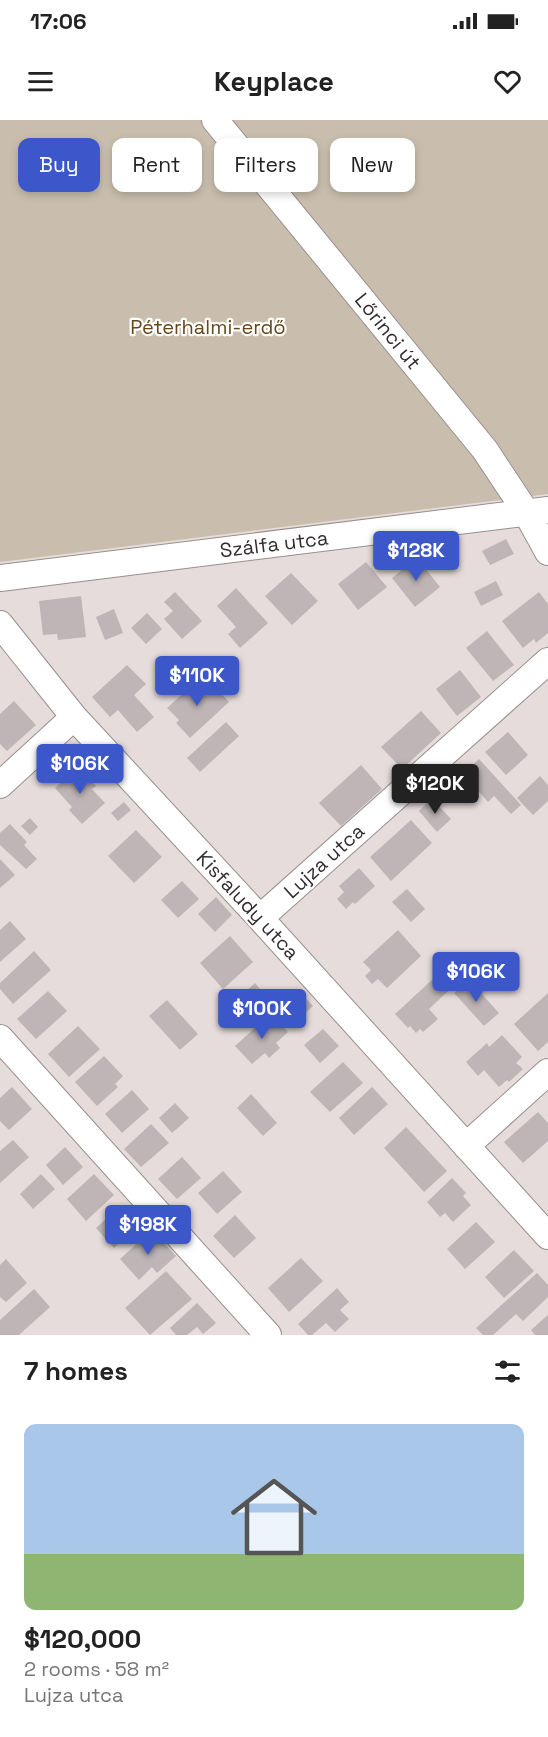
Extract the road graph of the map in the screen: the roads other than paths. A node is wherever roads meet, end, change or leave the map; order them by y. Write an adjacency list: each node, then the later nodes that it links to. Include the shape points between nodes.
1 (215, 120): 2 (street, Lőrinci út)
2 (537, 511): 3 (street, Lőrinci út); 4 (street, Szálfa utca)
3 (548, 552)
4 (0, 578)
5 (0, 624): 7 (street, Kisfaludy utca)
6 (548, 661): 9 (street, Lujza utca)
7 (74, 717): 8 (street); 9 (street, Kisfaludy utca)
8 (0, 785)
9 (260, 918): 12 (street, Kisfaludy utca)
10 (0, 1038): 14 (street)
11 (548, 1072): 12 (street)
12 (466, 1146): 13 (street, Kisfaludy utca)
13 (548, 1236)
14 (268, 1335)

